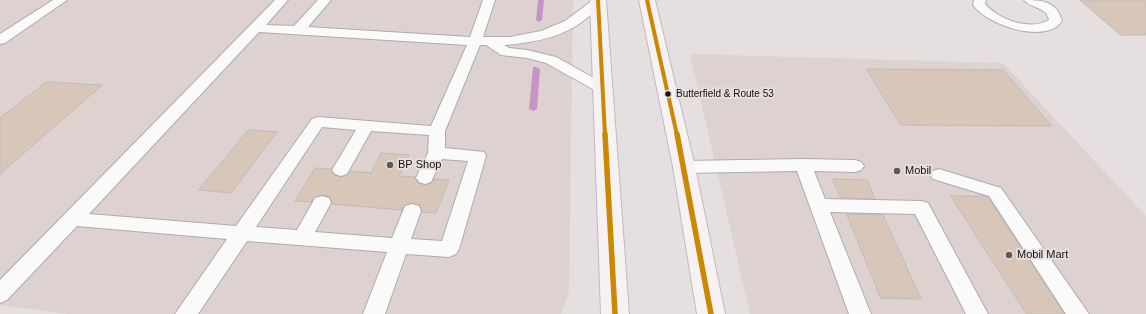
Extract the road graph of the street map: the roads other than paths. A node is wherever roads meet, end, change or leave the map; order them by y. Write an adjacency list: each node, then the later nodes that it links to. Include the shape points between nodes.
1 (61, 0): 11 (lane)
2 (282, 0): 9 (lane)
3 (325, 0): 10 (lane)
4 (489, 0): 12 (lane)
5 (647, 0): 20 (main road)
6 (977, 0): 7 (lane, via 989,16 1010,24 1035,28 1045,27 1056,21 1056,16 1051,11)
7 (1030, 0)
8 (598, 1): 13 (lane, via 568,26 550,33); 14 (main road)
9 (256, 28): 10 (lane); 27 (lane)
10 (298, 30): 12 (lane)
11 (0, 40)
12 (475, 41): 13 (lane); 16 (lane)
13 (490, 42): 14 (lane, via 506,52 551,60)
14 (603, 89): 34 (main road)
15 (366, 126): 16 (lane); 21 (lane); 28 (lane, via 318,122)
16 (437, 130): 17 (lane)
17 (436, 153): 23 (lane); 30 (lane, via 478,156 449,249)
18 (803, 165): 19 (lane); 20 (lane); 25 (lane)
19 (854, 166)
20 (684, 167): 35 (main road)
21 (341, 170)
22 (939, 176): 38 (lane, via 995,192)
23 (425, 178)
24 (322, 203): 29 (lane)
25 (819, 206): 36 (lane); 37 (lane, via 921,208)
26 (412, 211): 30 (lane)
27 (72, 219): 28 (lane); 31 (lane)
28 (243, 233): 29 (lane); 32 (lane)
29 (302, 238): 30 (lane)
30 (398, 246): 33 (lane)
31 (0, 294)
32 (186, 314)
33 (374, 314)
34 (615, 314)
35 (711, 314)
36 (860, 314)
37 (977, 314)
38 (1078, 314)

